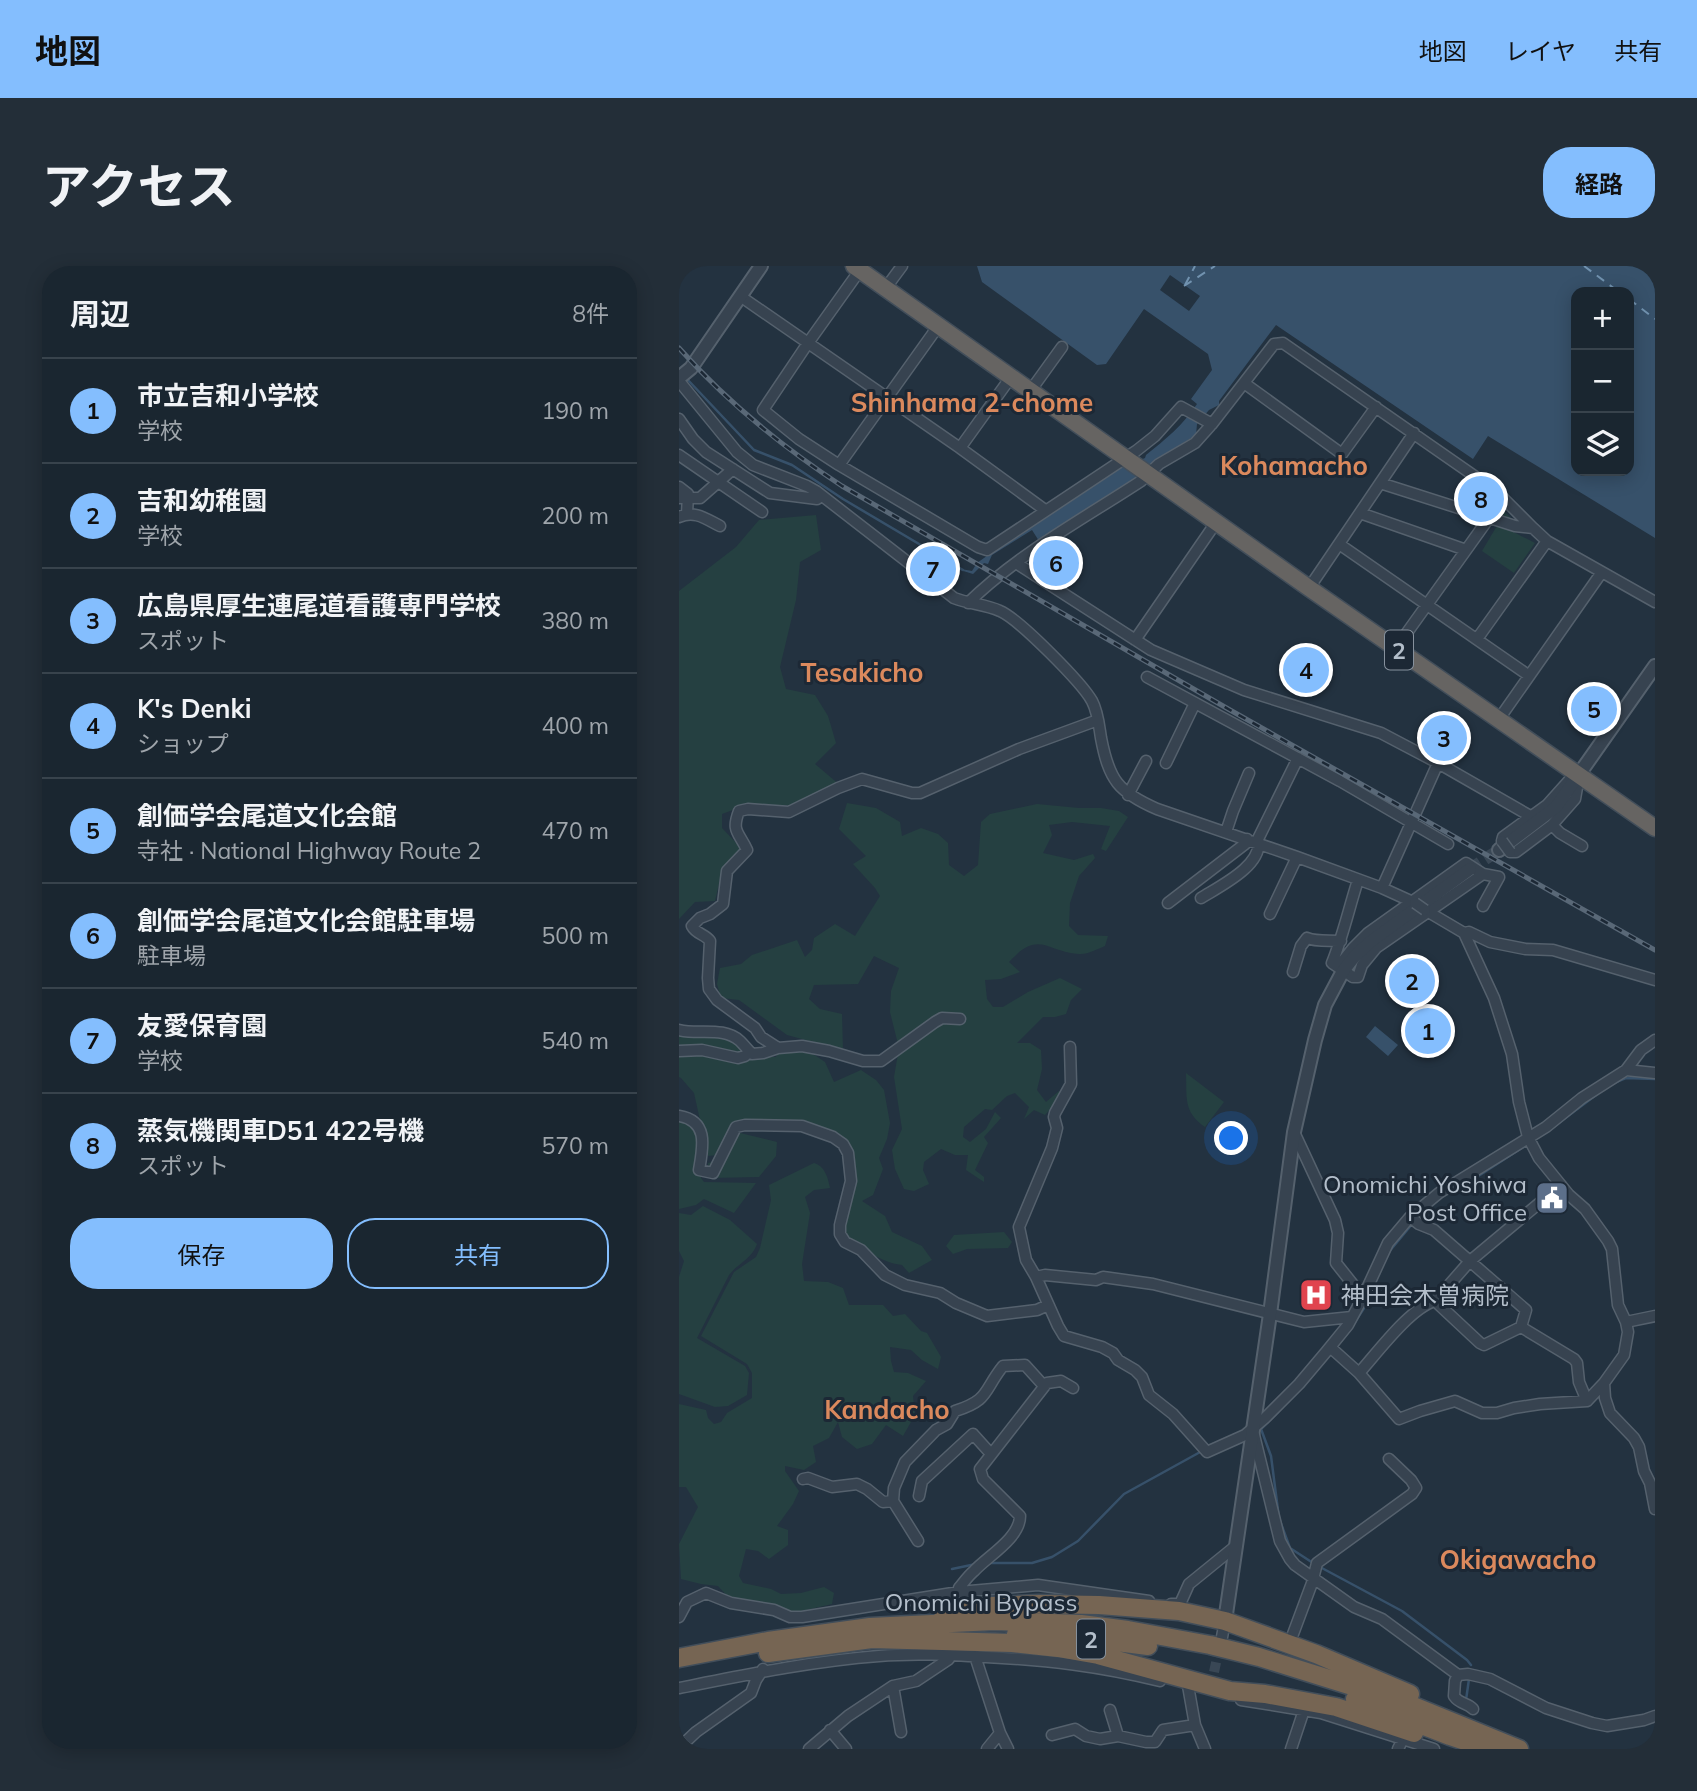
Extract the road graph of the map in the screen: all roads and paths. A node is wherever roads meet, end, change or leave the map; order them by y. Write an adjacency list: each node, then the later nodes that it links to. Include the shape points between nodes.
1 (761, 266): 5 (street)
2 (902, 266): 4 (street)
3 (857, 268): 4 (highway, 2); 7 (street)
4 (885, 289): 6 (highway, 2)
5 (740, 296): 7 (street); 11 (street)
6 (939, 325): 9 (highway, 2); 13 (street)
7 (808, 343): 13 (street); 20 (street, via 763,410)
8 (1062, 347): 12 (street)
9 (1011, 377): 12 (highway, 2); 18 (street)
10 (1244, 383): 14 (street, via 1274,344 1283,343); 14 (street, via 1342,454); 16 (street)
11 (680, 385): 26 (street, via 746,461)
12 (1031, 390): 21 (highway, 2)
13 (887, 399): 18 (street); 20 (street)
14 (1376, 407): 17 (street)
15 (679, 419): 22 (street, via 706,452)
16 (1207, 422): 21 (street, via 1195,443 1159,464); 21 (street, via 1181,407 1155,436)
17 (1414, 433): 24 (street); 35 (street, via 1496,491)
18 (960, 448): 28 (street)
19 (679, 455): 23 (street)
20 (839, 465): 28 (street, via 987,550)
21 (1137, 466): 28 (street); 33 (highway, 2); 39 (street, via 1142,481)
22 (733, 469): 23 (street); 26 (street, via 770,493)
23 (718, 482): 27 (street, via 700,498); 29 (street)
24 (1380, 484): 30 (street); 32 (street)
25 (679, 487): 27 (street, via 688,494)
26 (821, 496): 43 (street, via 954,598)
27 (684, 498): 31 (street)
28 (1045, 510)
29 (762, 512)
30 (1360, 513): 37 (street); 38 (street)
31 (683, 515): 34 (street, via 699,515)
32 (1489, 518): 35 (street); 38 (street)
33 (1217, 521): 41 (highway, 2); 45 (street)
34 (720, 526)
35 (1532, 528): 36 (street)
36 (1547, 541): 40 (street); 46 (street)
37 (1339, 544): 41 (street); 44 (street)
38 (1466, 550): 44 (street)
39 (1016, 563): 43 (street); 45 (street)
40 (1602, 572): 42 (street); 49 (street)
41 (1309, 588): 47 (highway, 2)
42 (1655, 602)
43 (968, 603): 53 (street, via 1003,612 1021,625 1092,701)
44 (1427, 605): 46 (street); 47 (street)
45 (1135, 639): 56 (street, via 1244,690 1381,733)
46 (1477, 639): 49 (street)
47 (1396, 648): 52 (highway, 2)
48 (1655, 666): 59 (street)
49 (1528, 675): 52 (street)
50 (1147, 677): 51 (street)
51 (1195, 703): 54 (street); 57 (street)
52 (1499, 719): 59 (highway, 2)
53 (1098, 720): 60 (street, via 1105,757 1117,783); 91 (street, via 920,793 862,779 789,812 739,811 736,828 747,850 727,871 723,904 692,926 710,941 709,989)
54 (1298, 758): 62 (street); 67 (street)
55 (1146, 761): 60 (street)
56 (1438, 762): 61 (street); 62 (street)
57 (1166, 763)
58 (1249, 774): 65 (street)
59 (1579, 775): 61 (street); 63 (street, via 1575,799); 64 (highway, 2); 70 (street, via 1556,807)
60 (1128, 794): 65 (street, via 1157,809)
61 (1532, 817): 70 (street, via 1503,837)
62 (1411, 824): 68 (street); 75 (street)
63 (1552, 825): 69 (street); 70 (street, via 1516,852)
64 (1655, 828)
65 (1226, 832): 66 (street)
66 (1247, 839): 67 (street); 78 (street)
67 (1259, 844): 71 (street); 76 (street, via 1250,865)
68 (1448, 844)
69 (1582, 846)
70 (1504, 848)
71 (1297, 857): 74 (street); 81 (street)
72 (1470, 869): 84 (street, via 1370,942)
73 (1483, 874): 77 (street, via 1466,863); 79 (street, via 1499,877); 80 (street)
74 (1358, 880): 75 (street); 83 (street)
75 (1381, 888): 77 (street)
76 (1201, 898)
77 (1414, 902): 80 (street, bridge); 84 (street, via 1368,933)
78 (1168, 903)
79 (1483, 906)
80 (1426, 911): 82 (street); 84 (street, via 1376,948 1358,977)
81 (1270, 914)
82 (1464, 933): 86 (street, via 1525,950 1553,950); 98 (street, via 1494,998 1512,1054)
83 (1341, 941): 84 (street, via 1332,963); 85 (street, via 1307,938)
84 (1341, 969): 97 (street, via 1312,1051)
85 (1293, 972)
86 (1655, 980)
87 (960, 1019): 91 (street, via 942,1018 881,1061 802,1046)
88 (679, 1030): 93 (street, via 724,1033 740,1040)
89 (1655, 1040): 94 (street)
90 (1070, 1047): 102 (street, via 1071,1084 1053,1117 1057,1128 1052,1148 1019,1227 1026,1260)
91 (778, 1048): 93 (street)
92 (679, 1051): 93 (street, via 702,1050 738,1058)
93 (749, 1052)
94 (1626, 1070): 95 (street); 98 (street)
95 (1655, 1073)
96 (679, 1116): 105 (street, via 693,1121 701,1132 704,1142 699,1170 713,1173 736,1127 802,1126 833,1136 848,1153 851,1181 840,1234 880,1271 986,1315)
97 (1294, 1132): 103 (street, via 1335,1220 1336,1263); 106 (street)
98 (1528, 1137): 99 (street); 100 (street, via 1439,1193)
99 (1561, 1185): 101 (street); 109 (street, via 1608,1241 1618,1305)
100 (1410, 1217): 101 (street, via 1434,1230); 103 (street, via 1388,1243)
101 (1470, 1261): 104 (street); 110 (street, via 1526,1310)
102 (1036, 1277): 105 (street); 106 (street, via 1103,1277 1153,1284)
103 (1363, 1297): 108 (street)
104 (1435, 1301): 110 (street, via 1485,1345); 112 (street, via 1409,1318)
105 (1048, 1305): 117 (street, via 1064,1336 1102,1347 1135,1370 1149,1395 1207,1452 1245,1435)
106 (1270, 1314): 108 (street, via 1304,1322); 117 (street)
107 (1655, 1315): 109 (street)
108 (1352, 1317): 111 (street)
109 (1626, 1321): 113 (street, via 1624,1355)
110 (1521, 1327): 116 (street, via 1574,1359)
111 (1331, 1347): 112 (street); 117 (street, via 1279,1406)
112 (1359, 1373): 116 (street, via 1399,1419 1455,1401 1482,1413 1497,1413)
113 (1604, 1383): 116 (street); 124 (street, via 1610,1413 1639,1447)
114 (1044, 1386): 115 (street, via 1061,1381); 119 (street); 123 (street, via 1025,1365 1003,1366 984,1397 955,1411 905,1462)
115 (1073, 1388)
116 (1587, 1401)
117 (1252, 1427): 118 (street)
118 (1253, 1443): 126 (street); 127 (street, via 1280,1541 1295,1565)
119 (991, 1454): 122 (street, via 972,1434 922,1480); 128 (street, via 980,1469 983,1479 1020,1516 1020,1525 959,1588)
120 (1389, 1459): 127 (street, via 1416,1488 1317,1563)
121 (803, 1479): 123 (street, via 832,1487 857,1484 883,1502)
122 (919, 1496)
123 (893, 1501): 125 (street)
124 (1655, 1509)
125 (918, 1541)
126 (1237, 1545): 129 (street, via 1189,1584); 132 (street)
127 (1313, 1578): 133 (street); 140 (street, via 1382,1619)
128 (966, 1595): 129 (street, via 1038,1585); 131 (street, via 802,1617)
129 (1180, 1608): 131 (highway, via 993,1606); 132 (highway)
130 (679, 1618): 131 (street, via 688,1602 706,1593 731,1603 765,1608)
131 (796, 1626): 137 (highway, Onomichi Bypass / 2); 166 (highway, Onomichi Bypass / 2, via 994,1621 1128,1630 1259,1657 1406,1703)
132 (1223, 1629): 167 (highway, via 1316,1654)
133 (1293, 1634)
134 (872, 1639): 139 (highway, Onomichi Bypass / 2); 142 (highway, via 1058,1647); 165 (highway, Onomichi Bypass / 2, via 1031,1634 1180,1651 1289,1678)
135 (972, 1654): 136 (street); 142 (street, via 1076,1663); 152 (street)
136 (949, 1655): 138 (street, via 878,1656); 143 (street, via 916,1681)
137 (679, 1658)
138 (763, 1669): 144 (street); 156 (street, via 751,1693)
139 (679, 1671)
140 (1458, 1675): 145 (street, via 1454,1696); 148 (street, via 1490,1679 1546,1708 1592,1723 1607,1726)
141 (1212, 1679): 142 (highway); 147 (street, via 1241,1700); 164 (highway, via 1230,1690 1336,1707)
142 (1188, 1684): 149 (street)
143 (893, 1686): 150 (street); 151 (street)
144 (679, 1688)
145 (1473, 1709)
146 (1110, 1710): 154 (street)
147 (1304, 1710): 155 (street); 162 (street)
148 (1655, 1716)
149 (1195, 1725): 154 (street, via 1163,1730 1155,1742); 161 (street)
150 (830, 1730): 157 (street); 158 (street)
151 (901, 1732)
152 (1000, 1732): 159 (street); 160 (street)
153 (1052, 1735): 154 (street, via 1075,1729 1100,1739)
154 (1118, 1736)
155 (1400, 1744): 163 (street)
156 (679, 1748)
157 (809, 1749)
158 (846, 1749)
159 (987, 1749)
160 (1008, 1749)
161 (1205, 1749)
162 (1291, 1749)
163 (1434, 1749)
164 (1464, 1749)
165 (1489, 1749)
166 (1519, 1749)
167 (1535, 1749)

